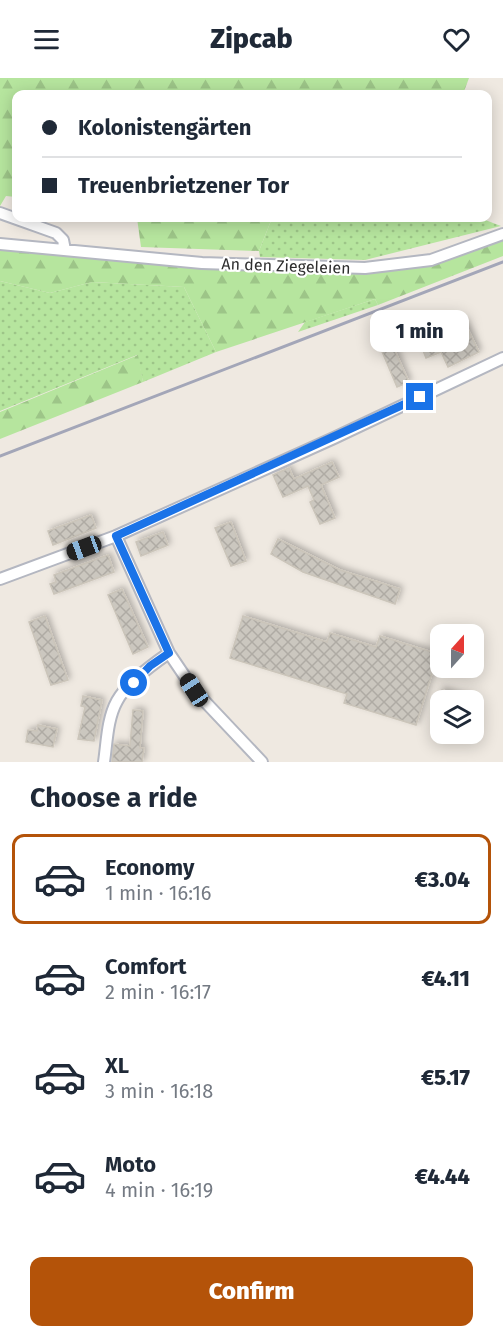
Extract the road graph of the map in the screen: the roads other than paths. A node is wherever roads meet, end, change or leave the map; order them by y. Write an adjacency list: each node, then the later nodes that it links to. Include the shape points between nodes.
1 (25, 222): 4 (street, via 56,233 63,240)
2 (503, 234): 4 (street, An den Ziegeleien, via 431,260 366,268 202,263)
3 (0, 244): 4 (street, An den Ziegeleien)
4 (64, 250)
5 (503, 358): 6 (street)
6 (116, 536): 7 (street); 8 (street)
7 (0, 579)
8 (169, 653): 9 (street, via 150,666 117,700); 10 (street, via 194,690)
9 (104, 762)
10 (262, 762)

